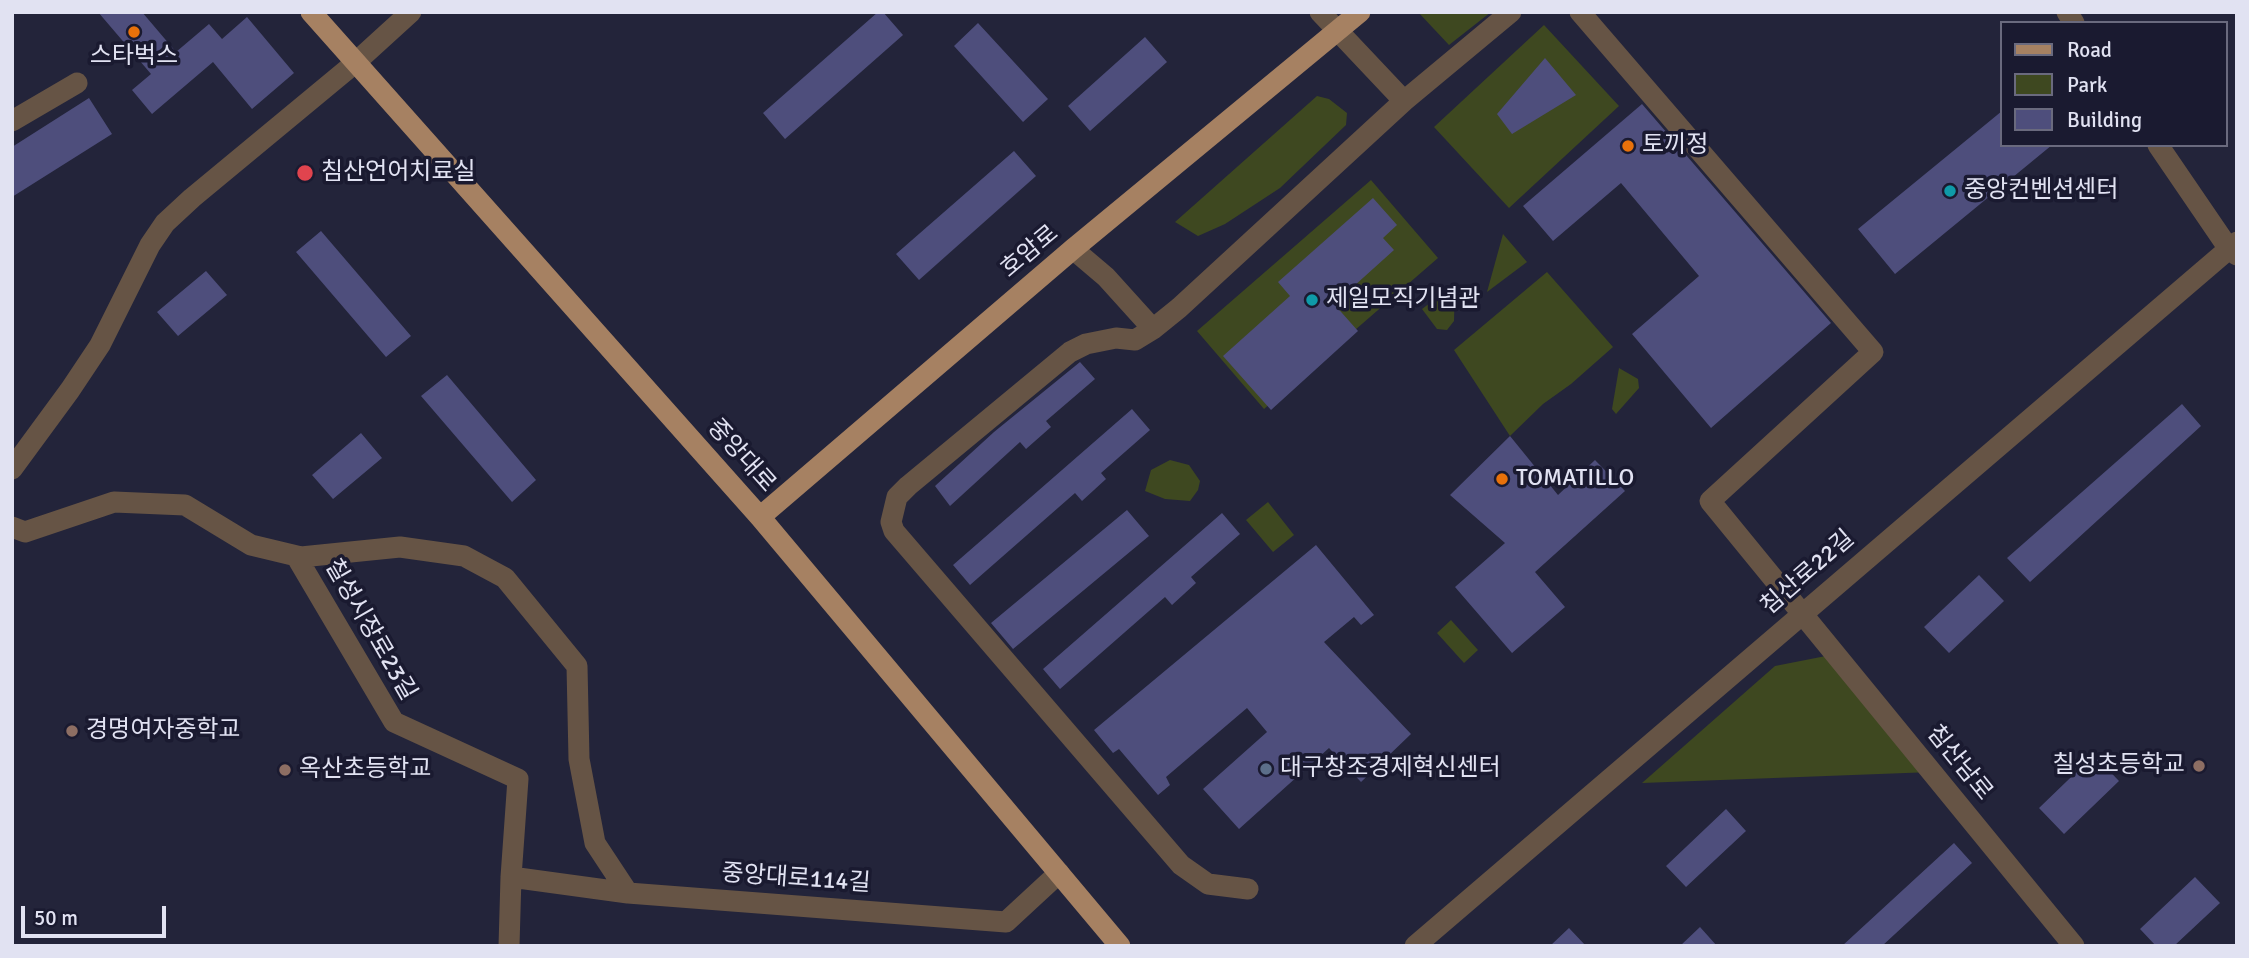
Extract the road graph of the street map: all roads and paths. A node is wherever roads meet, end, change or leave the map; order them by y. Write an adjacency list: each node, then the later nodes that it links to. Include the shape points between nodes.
1 (311, 12): 8 (main road, 중앙대로)
2 (411, 12): 8 (street)
3 (1320, 12): 7 (street)
4 (1360, 12): 7 (main road, 호암로)
5 (1511, 12): 10 (street)
6 (1580, 12): 20 (street, 침산남로, via 1873,352 1710,501)
7 (1337, 32): 10 (street); 13 (main road, 호암로)
8 (355, 63): 16 (street, via 165,223 100,345); 17 (main road, 중앙대로)
9 (77, 83): 11 (street)
10 (1404, 101): 15 (street)
11 (12, 121)
12 (2159, 147): 14 (street)
13 (1073, 249): 15 (street, via 1106,277); 17 (main road, 호암로)
14 (2234, 249): 20 (street, 침산로22길)
15 (1153, 329): 23 (street, via 1135,340 1116,338 1070,352 908,486 897,497 891,522 894,531 1181,865 1208,884)
16 (12, 469)
17 (760, 517): 21 (main road, 중앙대로)
18 (12, 527): 19 (street, via 25,532 114,502 185,505 251,545)
19 (296, 556): 22 (street, 칠성시장로23길, via 394,722 518,779); 24 (street, via 400,547 464,556 505,578 577,666 579,759 595,843)
20 (1802, 613): 27 (street, 침산로22길); 28 (street, 침산남로)
21 (1059, 873): 24 (street, 중앙대로114길, via 1006,922); 26 (main road, 중앙대로)
22 (511, 877): 24 (street, 중앙대로114길); 25 (street, 칠성시장로23길)
23 (1248, 889)
24 (628, 893)
25 (509, 946)
26 (1120, 946)
27 (1415, 946)
28 (2074, 946)

